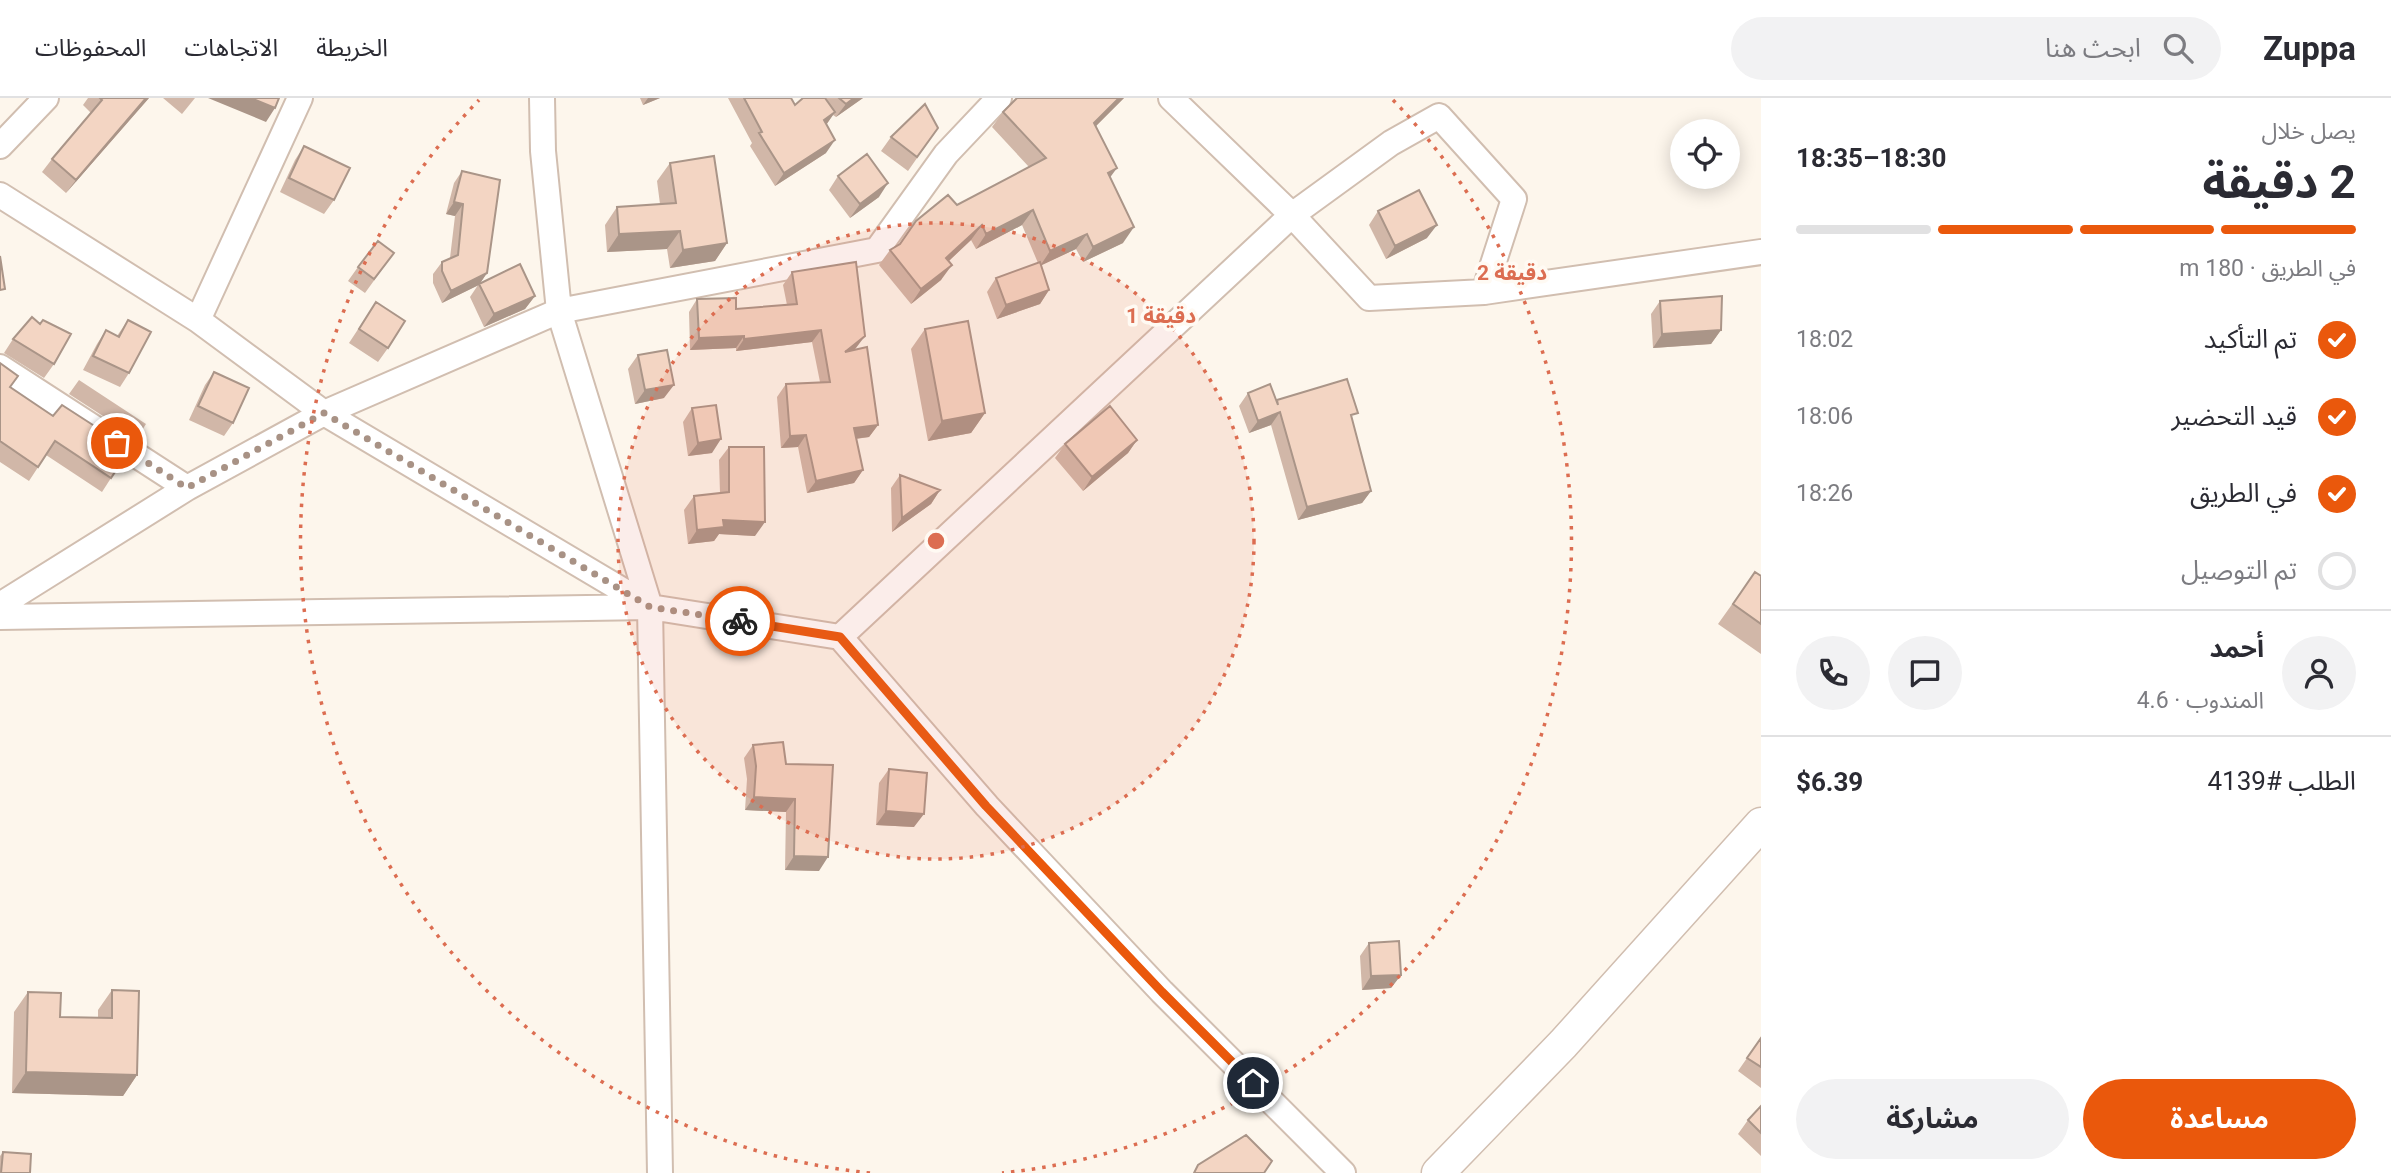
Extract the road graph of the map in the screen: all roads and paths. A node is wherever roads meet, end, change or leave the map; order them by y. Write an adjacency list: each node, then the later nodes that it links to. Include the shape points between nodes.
1 (46, 98): 7 (street)
2 (300, 98): 13 (street)
3 (542, 98): 12 (street, via 542,152)
4 (999, 98): 12 (street, via 946,154 877,250)
5 (1171, 98): 9 (street)
6 (1436, 107): 9 (street); 11 (street, via 1514,199)
7 (0, 146)
8 (0, 195): 13 (street)
9 (1292, 215): 11 (street, via 1369,298); 20 (street)
10 (1761, 252): 11 (street)
11 (1484, 292)
12 (559, 311): 15 (street); 18 (street)
13 (198, 320): 15 (street)
14 (0, 367): 16 (street)
15 (324, 413): 16 (street); 18 (street)
16 (187, 488): 17 (street)
17 (0, 605)
18 (650, 607): 19 (street); 20 (street); 22 (street)
19 (0, 617)
20 (840, 637): 23 (street, via 986,806 1162,992)
21 (1761, 824): 24 (street, via 1563,1044)
22 (660, 1173)
23 (1343, 1173)
24 (1437, 1173)

